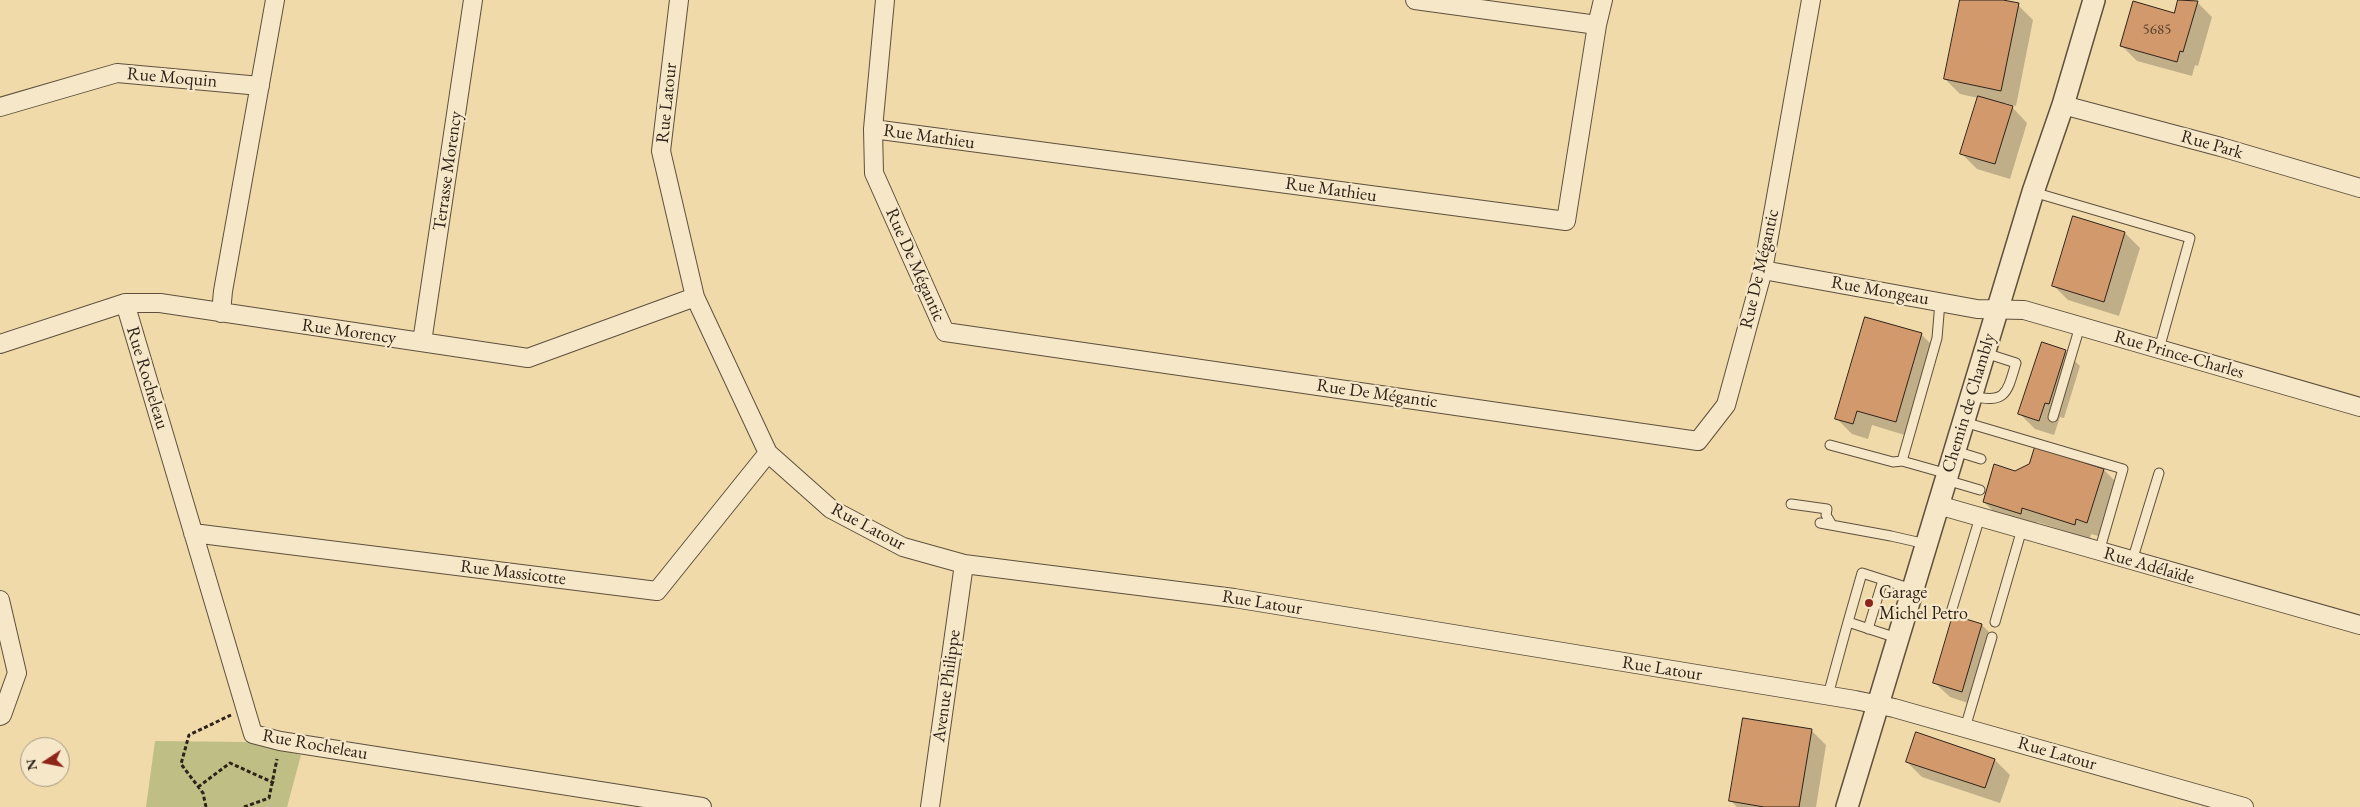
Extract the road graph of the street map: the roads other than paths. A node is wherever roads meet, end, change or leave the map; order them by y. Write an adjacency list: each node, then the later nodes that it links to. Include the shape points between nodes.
1 (275, 0): 10 (street)
2 (473, 0): 23 (street, Terrasse Morency)
3 (679, 0): 17 (street, Rue Latour, via 661,151)
4 (885, 0): 13 (street, Rue De Mégantic)
5 (1415, 0): 9 (street)
6 (1603, 0): 9 (street, Rue Mathieu)
7 (1812, 0): 16 (street, Rue De Mégantic)
8 (2094, 0): 11 (street, Chemin de Chambly)
9 (1597, 25): 13 (street, Rue Mathieu, via 1566,221)
10 (260, 86): 12 (street, Rue Moquin, via 117,73); 21 (street)
11 (2063, 105): 14 (street, Rue Park); 15 (street, Chemin de Chambly)
12 (0, 107)
13 (873, 129): 16 (street, Rue De Mégantic, via 874,173 945,332 1698,441 1726,405)
14 (2360, 188)
15 (2033, 192): 20 (street, Chemin de Chambly); 25 (lane, via 2190,238)
16 (1764, 270): 18 (street, Rue Mongeau)
17 (694, 297): 23 (street, Rue Morency, via 528,358); 33 (street, Rue Latour)
18 (1940, 302): 20 (street, Rue Mongeau, via 1977,309); 35 (lane, via 1936,338)
19 (125, 303): 21 (street, Rue Morency, via 160,303); 24 (street, Rue Morency); 45 (street, Rue Rocheleau)
20 (1998, 308): 22 (street, Rue Prince-Charles, via 2018,308); 26 (street, Chemin de Chambly)
21 (221, 313): 23 (street, Rue Morency)
22 (2080, 326): 25 (street, Rue Prince-Charles); 29 (lane)
23 (422, 342)
24 (0, 344)
25 (2159, 349): 28 (street, Rue Prince-Charles)
26 (1985, 352): 27 (street, Chemin de Chambly); 27 (lane, via 2016,363 2004,395 1994,400)
27 (1971, 396): 30 (street, Chemin de Chambly)
28 (2360, 407)
29 (2053, 417)
30 (1964, 422): 32 (street, Chemin de Chambly); 47 (lane, via 2123,469)
31 (1830, 445): 35 (lane, via 1893,462)
32 (1955, 450): 34 (lane); 37 (street, Chemin de Chambly)
33 (768, 453): 45 (street, Rue Massicotte, via 657,591); 49 (street, Rue Latour, via 831,509 903,547)
34 (1981, 459)
35 (1902, 461): 37 (lane)
36 (2159, 473): 48 (lane)
37 (1947, 477): 38 (lane); 40 (street, Chemin de Chambly)
38 (1980, 490)
39 (1791, 504): 43 (lane, via 1827,509 1826,516)
40 (1938, 505): 41 (street, Rue Adélaïde); 46 (street, Chemin de Chambly)
41 (1980, 517): 44 (street, Rue Adélaïde); 53 (lane)
42 (1820, 523): 43 (lane)
43 (1832, 525): 46 (lane)
44 (2022, 529): 47 (street, Rue Adélaïde); 55 (lane)
45 (193, 532): 64 (street, Rue Rocheleau, via 253,734 280,741)
46 (1926, 544): 51 (street, Chemin de Chambly)
47 (2099, 552): 48 (street, Rue Adélaïde)
48 (2132, 561): 56 (street, Rue Adélaïde)
49 (964, 564): 60 (street, Rue Latour, via 1234,598); 65 (street, Avenue Philippe)
50 (1882, 580): 51 (lane); 54 (lane, via 1862,573); 57 (lane)
51 (1912, 590): 59 (street, Chemin de Chambly)
52 (0, 600): 62 (street, via 17,674)
53 (1952, 609)
54 (1848, 622): 57 (lane); 60 (lane)
55 (1995, 622)
56 (2360, 625)
57 (1868, 629): 59 (lane)
58 (1992, 637): 63 (lane)
59 (1897, 638): 61 (street, Chemin de Chambly)
60 (1828, 695): 61 (street, Rue Latour)
61 (1877, 705): 63 (street, Rue Latour); 66 (street, Chemin de Chambly)
62 (0, 716)
63 (1965, 728): 67 (street, Rue Latour)
64 (702, 807)
65 (930, 807)
66 (1847, 807)
67 (2244, 807)

